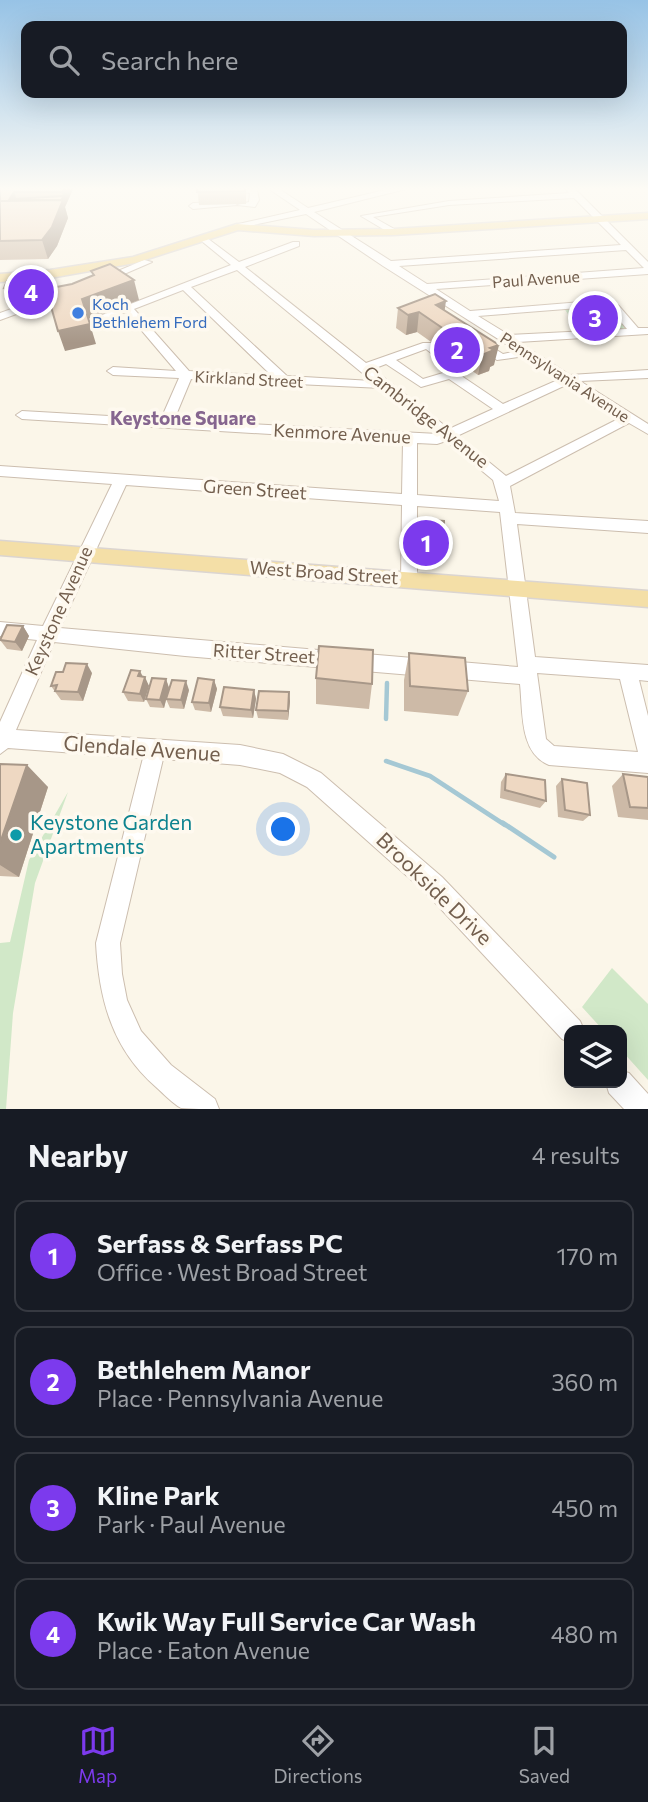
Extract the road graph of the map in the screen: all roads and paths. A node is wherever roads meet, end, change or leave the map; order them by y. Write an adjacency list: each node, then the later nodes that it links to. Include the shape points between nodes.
1 (207, 239): 14 (main road, via 135,260)
2 (213, 239): 6 (main road)
3 (348, 239): 9 (street, Pennsylvania Avenue)
4 (364, 239): 9 (street)
5 (620, 239): 8 (street)
6 (207, 241): 10 (main road); 12 (street, Cambridge Avenue)
7 (296, 244): 12 (street)
8 (628, 247): 11 (street); 13 (street)
9 (362, 248): 11 (street, Pennsylvania Avenue)
10 (147, 262): 14 (main road, via 60,277); 17 (street)
11 (386, 264): 18 (street, Pennsylvania Avenue)
12 (238, 266): 16 (street); 31 (street, Cambridge Avenue)
13 (648, 269): 18 (street, Paul Avenue)
14 (50, 274): 15 (main road)
15 (0, 278)
16 (184, 286): 20 (street); 37 (street)
17 (81, 287): 19 (street); 22 (street)
18 (423, 287): 21 (street, Pennsylvania Avenue)
19 (52, 291)
20 (128, 308): 23 (street); 35 (street)
21 (469, 316): 24 (street); 26 (street, via 606,303); 28 (street, Pennsylvania Avenue)
22 (0, 317)
23 (102, 317)
24 (458, 329)
25 (648, 331): 26 (street)
26 (635, 332): 28 (street)
27 (469, 336): 29 (street, via 501,358)
28 (506, 340): 29 (street, Pennsylvania Avenue)
29 (526, 352): 36 (street, Pennsylvania Avenue)
30 (387, 359): 31 (street); 33 (street, via 421,383); 33 (street, via 427,345 462,370)
31 (364, 368): 38 (street, Cambridge Avenue)
32 (113, 371): 35 (street, Kirkland Street)
33 (450, 374): 39 (street)
34 (648, 374): 36 (street, Kenmore Avenue)
35 (186, 375): 37 (street, Kirkland Street); 42 (street)
36 (568, 379): 39 (street, Kenmore Avenue); 41 (street, Pennsylvania Avenue)
37 (284, 380): 38 (street, Kirkland Street)
38 (386, 386): 44 (street, Cambridge Avenue)
39 (503, 410): 44 (street, Kenmore Avenue)
40 (22, 415): 42 (street, Kenmore Avenue)
41 (629, 418): 43 (street, Pennsylvania Avenue); 48 (street)
42 (166, 424): 45 (street, Kenmore Avenue)
43 (648, 430)
44 (447, 435): 45 (street, Kenmore Avenue, via 437,440); 48 (street, Cambridge Avenue, via 494,471)
45 (410, 438): 49 (street)
46 (2, 471): 47 (street, Green Street)
47 (121, 480): 49 (street, Green Street); 53 (street, Keystone Avenue)
48 (503, 484): 50 (street, Cambridge Avenue)
49 (411, 501): 50 (street, Green Street); 54 (street)
50 (507, 512): 51 (street, Green Street); 55 (street, Cambridge Avenue)
51 (648, 527)
52 (0, 548): 53 (main road, West Broad Street)
53 (84, 554): 54 (main road, West Broad Street); 58 (street, Keystone Avenue)
54 (409, 580): 55 (main road, West Broad Street)
55 (517, 589): 56 (main road, West Broad Street); 59 (street, Cambridge Avenue)
56 (648, 599)
57 (0, 629): 58 (street, Ritter Street)
58 (49, 634): 59 (street, Ritter Street, via 185,648); 62 (street, Keystone Avenue)
59 (527, 670): 60 (street, Ritter Street); 65 (street, Cambridge Avenue, via 537,743 549,755)
60 (627, 671): 61 (street, Ritter Street); 64 (street)
61 (648, 673)
62 (1, 740): 63 (street, Glendale Avenue)
63 (155, 751): 66 (street, Glendale Avenue, via 240,755); 69 (street, via 108,943 109,975 114,1003 139,1054)
64 (648, 754)
65 (648, 763)
66 (283, 764): 67 (street, Brookside Drive, via 314,780 434,885)
67 (566, 1025)
68 (624, 1088): 70 (street)
69 (205, 1109)
70 (643, 1109)

